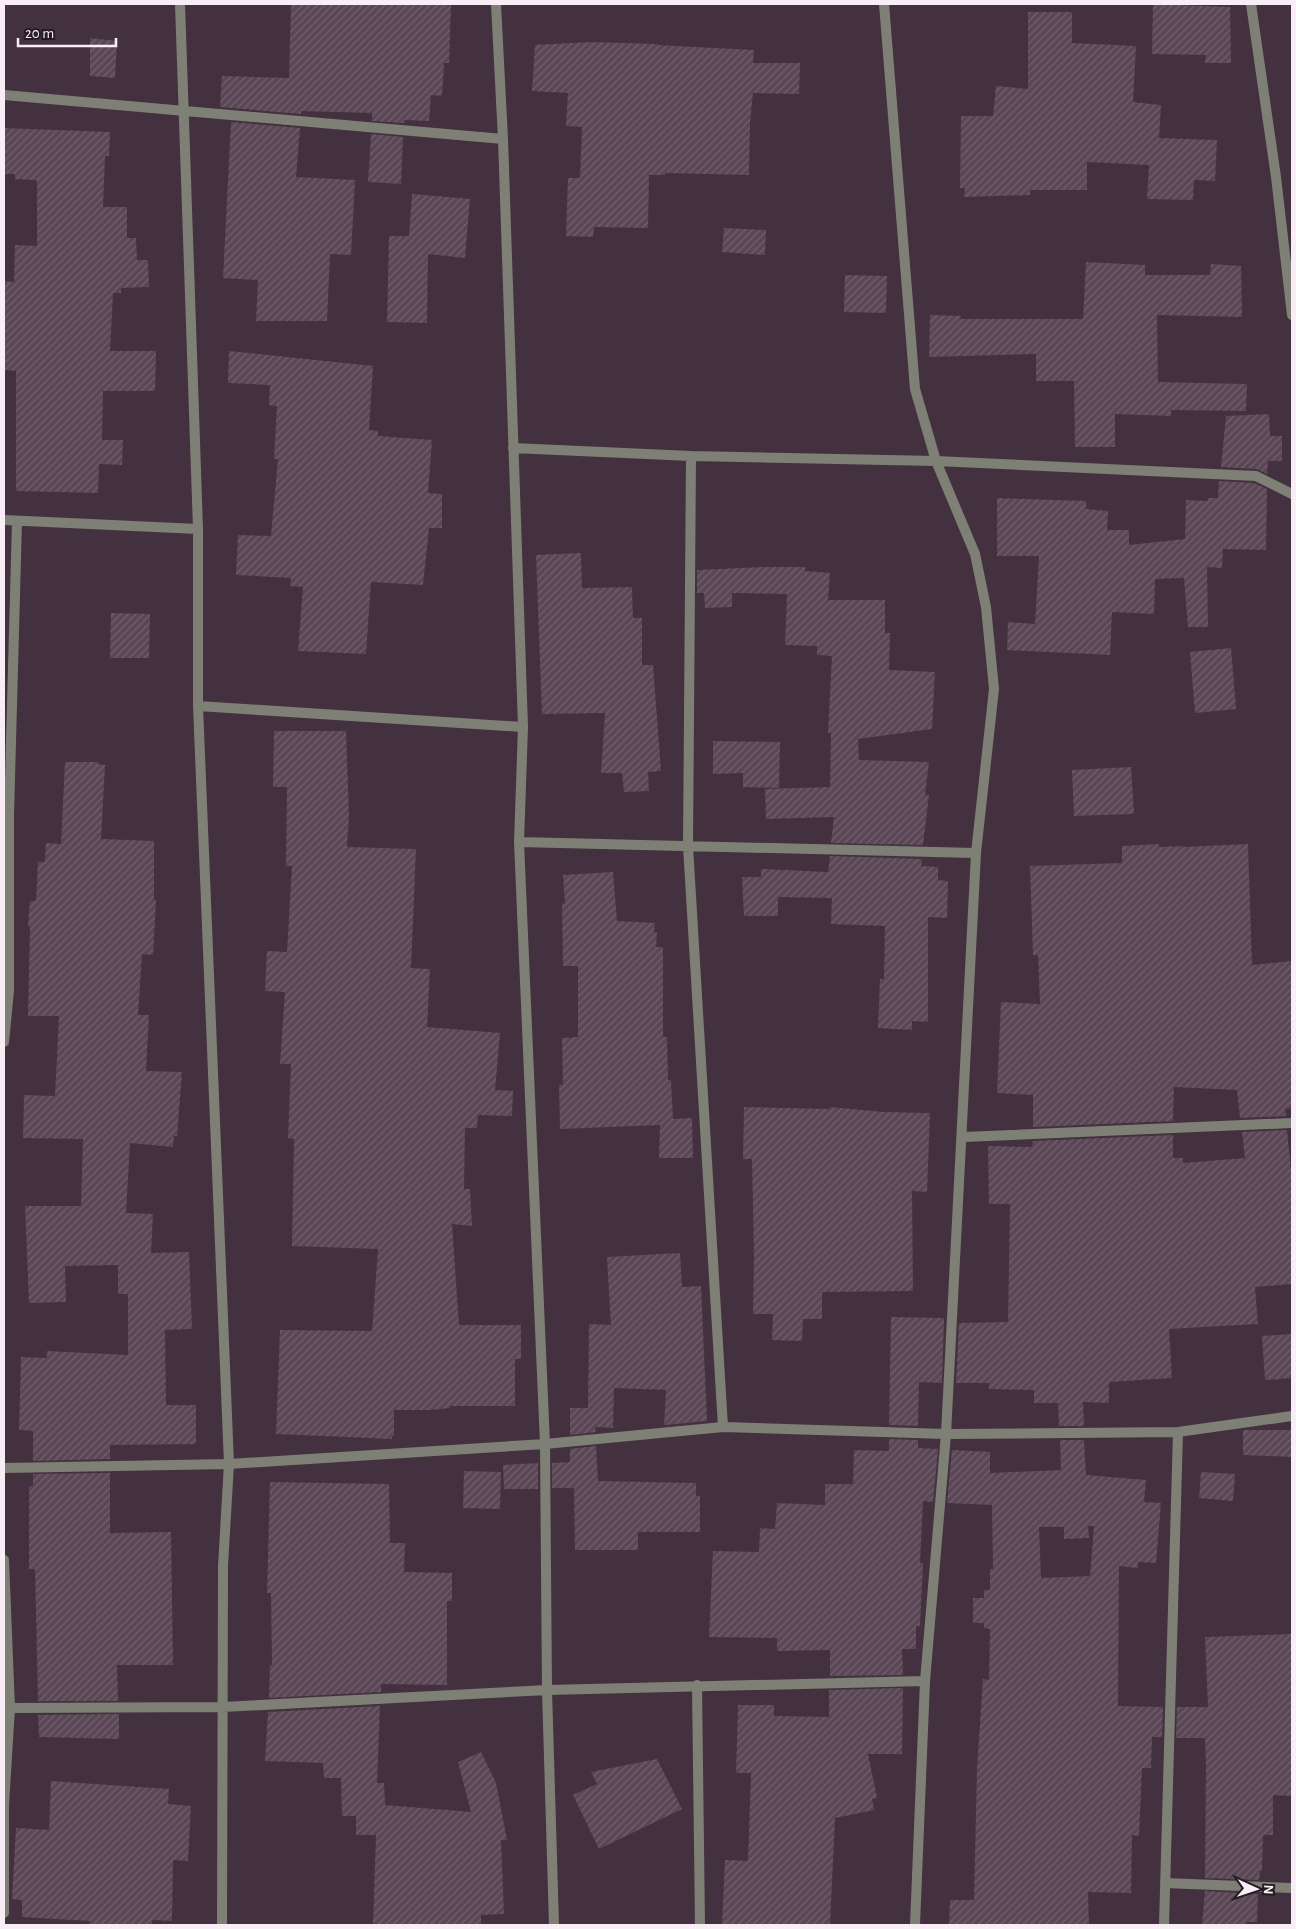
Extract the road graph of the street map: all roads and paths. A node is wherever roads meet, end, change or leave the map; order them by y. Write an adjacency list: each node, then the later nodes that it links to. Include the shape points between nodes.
1 (180, 4): 6 (street)
2 (496, 4): 7 (street)
3 (884, 4): 11 (street, via 915,389)
4 (1251, 4): 8 (street)
5 (4, 95): 6 (street)
6 (183, 111): 7 (street); 15 (street)
7 (503, 139): 9 (street)
8 (1292, 315)
9 (513, 448): 10 (street); 17 (street)
10 (691, 456): 11 (street); 20 (street)
11 (936, 461): 12 (street, via 1256,476); 21 (street, via 975,554 987,616 994,689)
12 (1292, 494)
13 (4, 520): 14 (street)
14 (17, 521): 15 (street); 18 (street)
15 (198, 530): 16 (street)
16 (198, 706): 17 (street); 30 (street)
17 (523, 727): 19 (street)
18 (6, 814): 22 (street, via 9,992)
19 (519, 842): 20 (street); 29 (street)
20 (688, 846): 21 (street); 26 (street)
21 (976, 853): 24 (street)
22 (4, 1042)
23 (1292, 1123): 24 (street)
24 (963, 1137): 28 (street)
25 (1292, 1416): 27 (street)
26 (723, 1427): 28 (street); 29 (street)
27 (1178, 1432): 28 (street); 39 (street)
28 (946, 1434): 33 (street)
29 (545, 1444): 30 (street); 35 (street)
30 (229, 1464): 31 (street); 36 (street, via 223,1566)
31 (4, 1468)
32 (4, 1560): 37 (street)
33 (925, 1681): 34 (street); 45 (street)
34 (697, 1685): 35 (street); 44 (street)
35 (547, 1690): 36 (street); 43 (street)
36 (223, 1707): 37 (street); 42 (street)
37 (10, 1708): 38 (street)
38 (4, 1805): 41 (street)
39 (1165, 1883): 40 (street); 46 (street)
40 (1292, 1888)
41 (4, 1913)
42 (222, 1925)
43 (554, 1925)
44 (700, 1925)
45 (915, 1925)
46 (1164, 1925)

